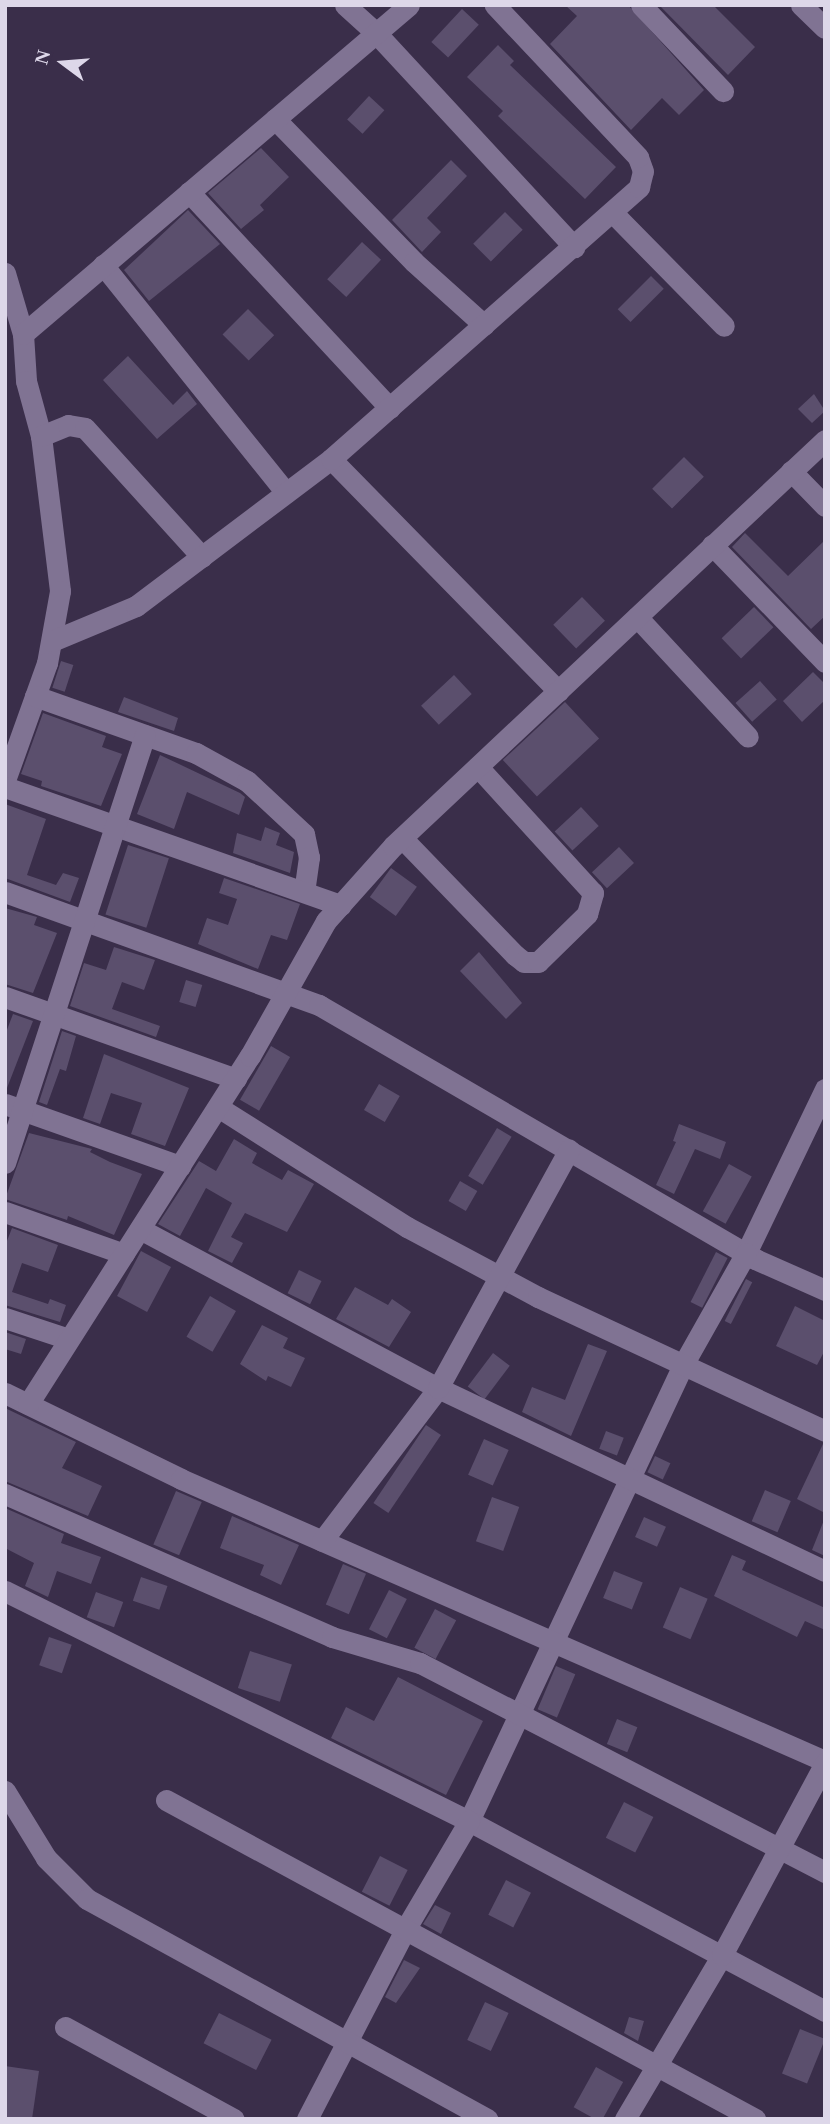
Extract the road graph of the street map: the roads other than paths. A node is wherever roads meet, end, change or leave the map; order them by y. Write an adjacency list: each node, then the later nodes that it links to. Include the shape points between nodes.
1 (345, 5): 7 (street)
2 (409, 5): 7 (street)
3 (495, 5): 11 (street, via 642,163 639,187)
4 (641, 5): 8 (street)
5 (801, 5): 6 (street)
6 (825, 28)
7 (376, 33): 9 (street); 12 (street)
8 (723, 91)
9 (275, 119): 10 (street); 15 (street, via 414,262)
10 (189, 192): 13 (street); 18 (street)
11 (612, 213): 12 (street); 16 (street)
12 (573, 247): 15 (street)
13 (103, 265): 17 (street); 23 (street)
14 (5, 273): 17 (street)
15 (484, 326): 18 (street)
16 (724, 326)
17 (23, 334): 19 (street, via 26,381)
18 (390, 408): 21 (street)
19 (41, 436): 26 (street, via 68,425 85,428); 28 (street, via 58,548 60,591)
20 (825, 440): 22 (street)
21 (331, 459): 23 (street); 30 (street)
22 (791, 471): 24 (street); 25 (street)
23 (286, 493): 26 (street)
24 (825, 506)
25 (712, 545): 27 (street); 29 (street)
26 (202, 556): 28 (street, via 136,606)
27 (637, 617): 30 (street); 33 (street)
28 (52, 641): 31 (street)
29 (825, 662)
30 (558, 691): 34 (street)
31 (35, 696): 32 (street); 35 (street)
32 (145, 736): 37 (street); 40 (street, via 226,767 289,818 309,846)
33 (748, 737)
34 (478, 766): 38 (street); 38 (street, via 593,893 587,914 538,962 524,962 515,955)
35 (5, 780)
36 (5, 787): 37 (street)
37 (116, 825): 40 (street); 42 (street)
38 (402, 838): 41 (street)
39 (5, 892): 42 (street)
40 (304, 892): 41 (street)
41 (341, 905): 43 (street, via 326,921)
42 (84, 920): 43 (street); 45 (street)
43 (287, 990): 46 (street); 51 (street)
44 (5, 997): 45 (street)
45 (54, 1012): 46 (street); 48 (street)
46 (236, 1079): 49 (street)
47 (825, 1089): 50 (street)
48 (14, 1107): 52 (street); 53 (street)
49 (218, 1107): 53 (street); 58 (street, via 407,1227)
50 (815, 1133): 56 (street)
51 (569, 1150): 56 (street); 58 (street)
52 (5, 1163)
53 (180, 1166): 55 (street)
54 (5, 1212): 57 (street)
55 (140, 1229): 57 (street); 63 (street)
56 (746, 1253): 59 (street); 62 (street)
57 (124, 1254): 61 (street)
58 (499, 1276): 62 (street); 63 (street)
59 (825, 1290)
60 (5, 1318): 61 (street)
61 (69, 1339): 65 (street)
62 (683, 1365): 66 (street); 67 (street)
63 (438, 1388): 67 (street); 69 (street)
64 (5, 1392): 65 (street)
65 (28, 1404): 69 (street)
66 (825, 1431)
67 (628, 1481): 70 (street); 72 (street)
68 (5, 1494): 73 (street, via 332,1637 420,1663)
69 (322, 1541): 72 (street)
70 (825, 1571)
71 (5, 1591): 77 (street)
72 (552, 1642): 73 (street); 74 (street)
73 (517, 1711): 77 (street); 78 (street)
74 (824, 1762): 78 (street)
75 (5, 1791): 84 (street, via 46,1858 87,1899)
76 (166, 1800): 80 (street)
77 (469, 1821): 80 (street); 81 (street)
78 (777, 1846): 79 (street); 81 (street)
79 (825, 1872)
80 (406, 1928): 84 (street); 85 (street)
81 (722, 1955): 82 (street); 85 (street)
82 (825, 2011)
83 (65, 2027): 86 (street)
84 (346, 2043): 87 (street); 88 (street)
85 (655, 2064): 89 (street); 90 (street)
86 (234, 2119)
87 (307, 2119)
88 (488, 2119)
89 (625, 2119)
90 (755, 2119)

